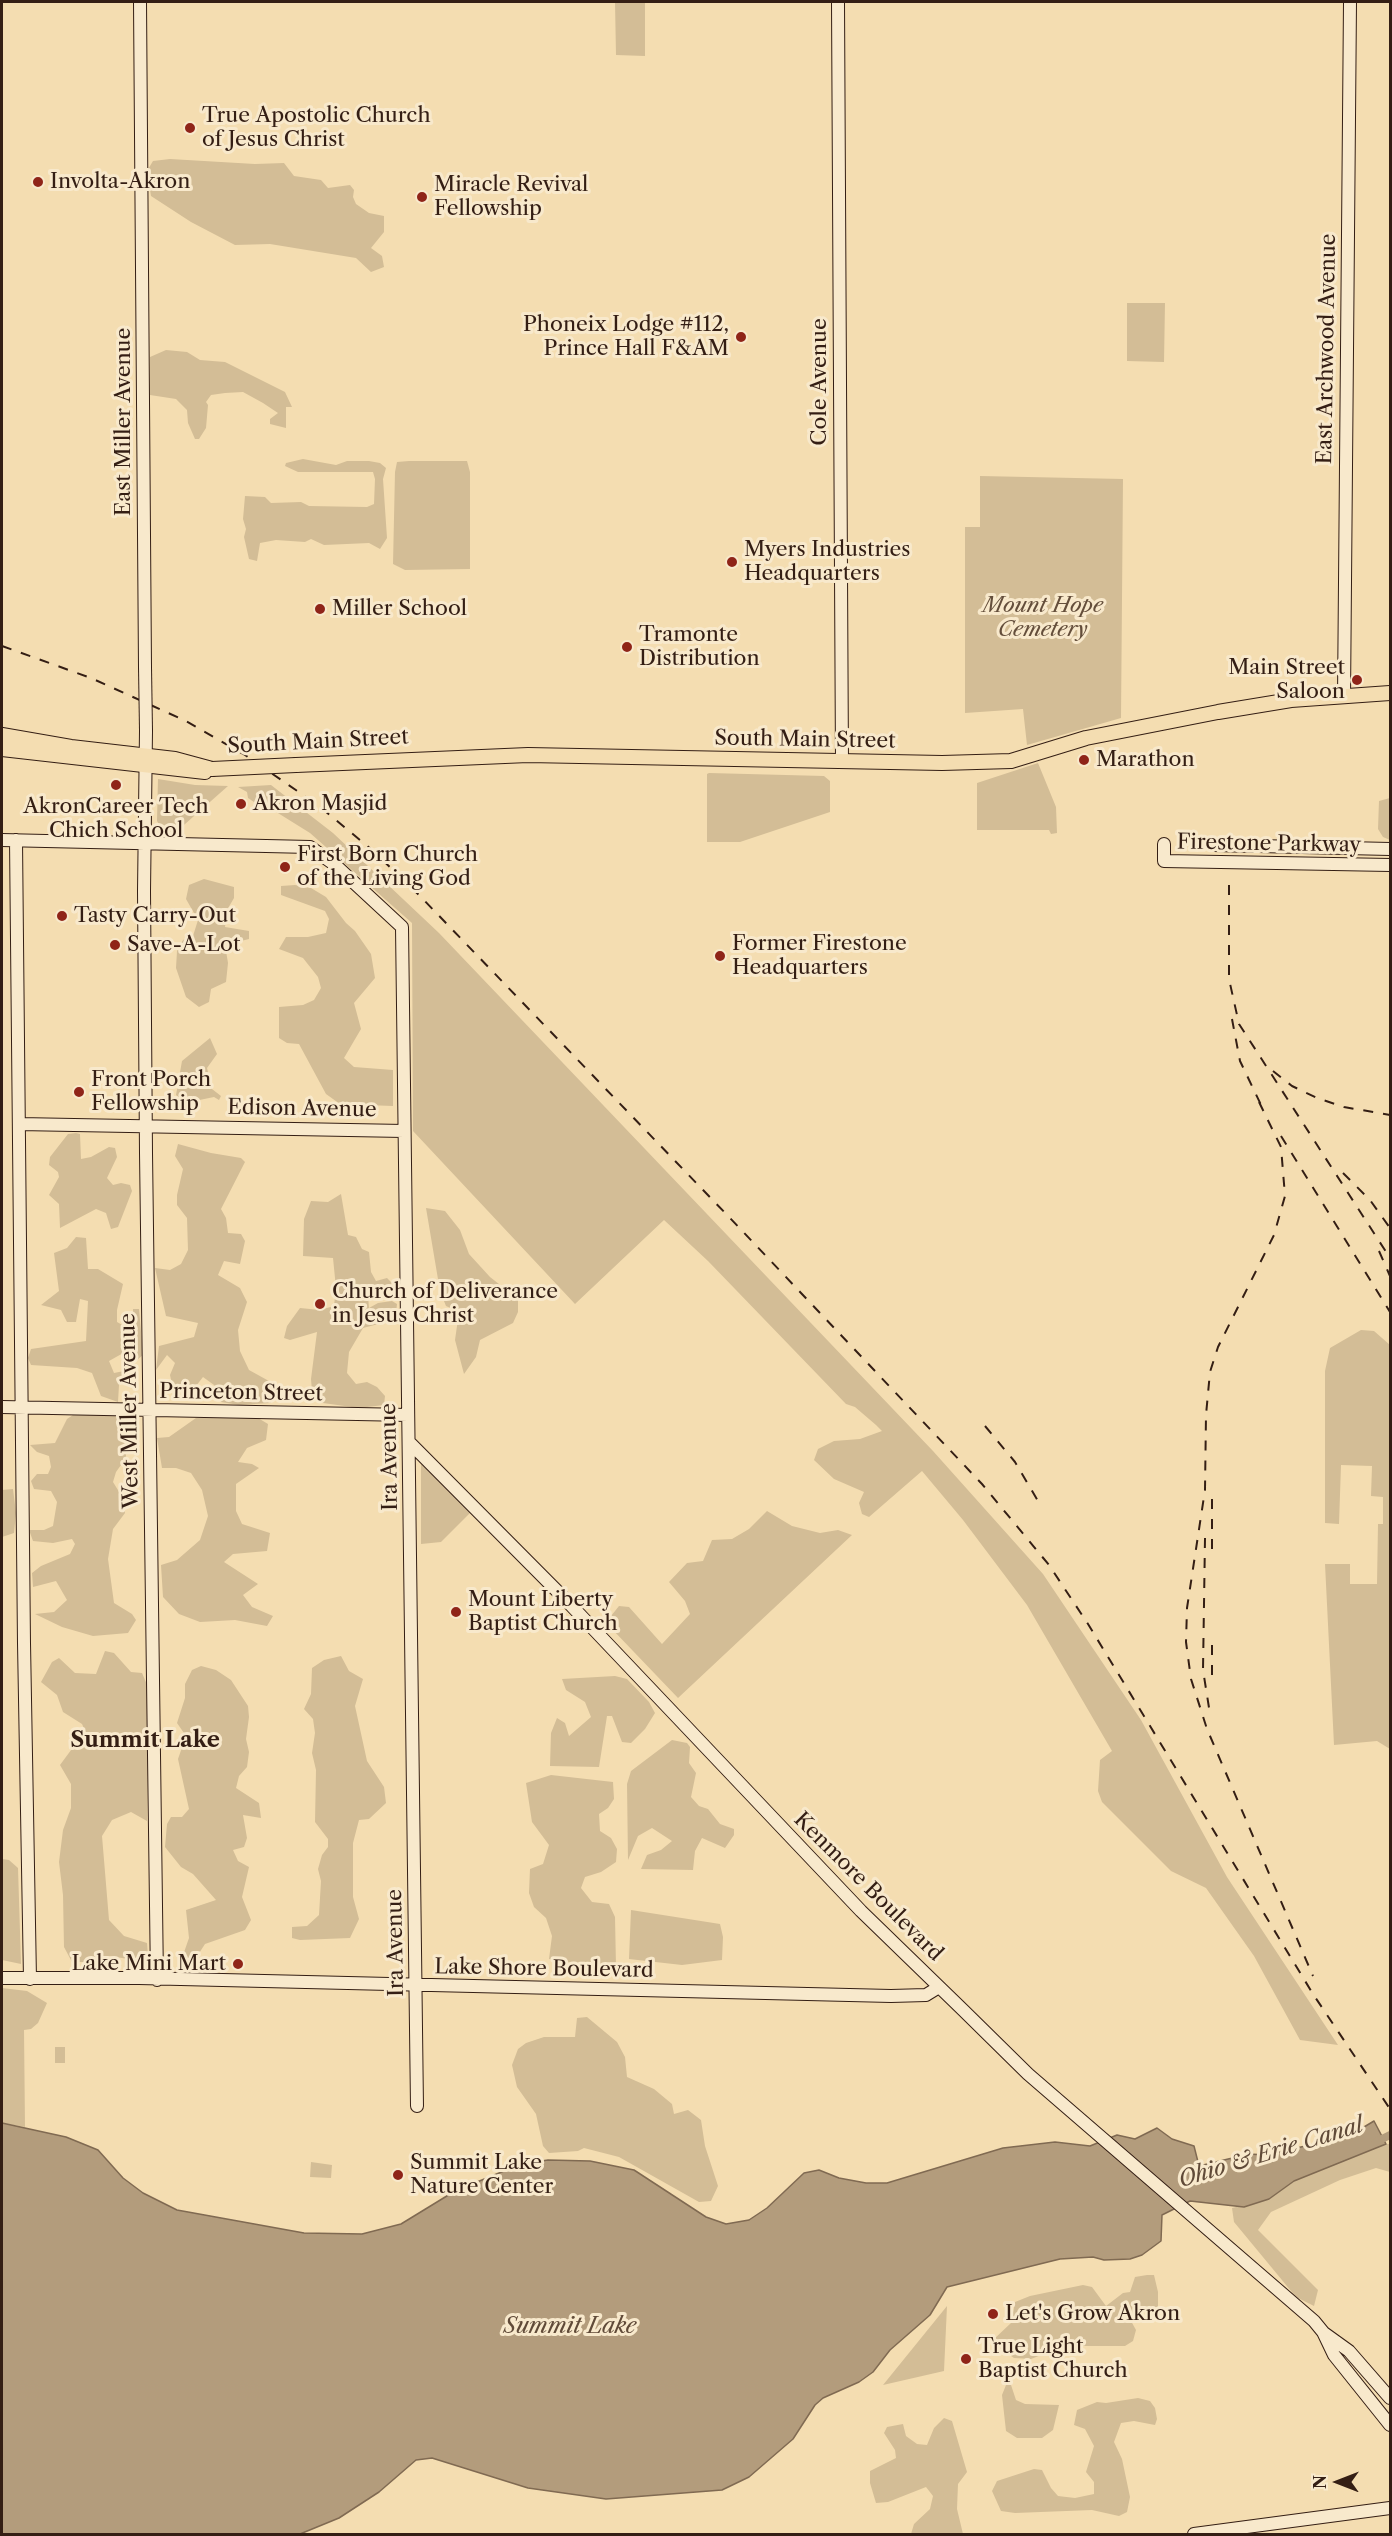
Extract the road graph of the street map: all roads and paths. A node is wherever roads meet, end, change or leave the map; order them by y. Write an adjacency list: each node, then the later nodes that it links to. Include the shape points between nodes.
1 (140, 2): 8 (street, East Miller Avenue, bridge)
2 (838, 2): 9 (street, Cole Avenue)
3 (1350, 2): 5 (street, East Archwood Avenue)
4 (1390, 693): 5 (main road, South Main Street)
5 (1344, 697): 9 (main road, South Main Street, via 1291,700 1218,712 1086,738 1011,761)
6 (2, 735): 8 (main road, South Main Street)
7 (2, 749): 8 (main road, South Main Street)
8 (146, 761): 9 (main road, South Main Street, bridge, via 204,773 212,769 528,755); 12 (street, East Miller Avenue)
9 (842, 762)
10 (2, 840): 11 (street)
11 (16, 840): 12 (street); 17 (street)
12 (144, 842): 18 (street, West Miller Avenue); 19 (street, Ira Avenue, via 314,848 402,927)
13 (1164, 844): 16 (street, Firestone Parkway, via 1164,861)
14 (1214, 845): 15 (street, Firestone Parkway)
15 (1390, 849)
16 (1390, 865)
17 (19, 1124): 18 (street, Edison Avenue); 21 (street)
18 (146, 1125): 19 (street, Edison Avenue); 22 (street, West Miller Avenue)
19 (404, 1131): 23 (street, Ira Avenue)
20 (2, 1407): 21 (street, Princeton Street)
21 (22, 1407): 22 (street, Princeton Street); 26 (street)
22 (150, 1410): 23 (street, Princeton Street); 27 (street, West Miller Avenue)
23 (408, 1415): 24 (street, Ira Avenue)
24 (410, 1443): 28 (street, Ira Avenue); 29 (street, Kenmore Boulevard)
25 (2, 1978): 26 (street, Lake Shore Boulevard)
26 (30, 1979): 27 (street, Lake Shore Boulevard)
27 (157, 1980): 28 (street, Lake Shore Boulevard)
28 (416, 1986): 29 (street, Lake Shore Boulevard, via 891,1996 926,1995); 30 (street, Ira Avenue)
29 (939, 1987): 31 (street, Kenmore Boulevard, via 1028,2074 1296,2304)
30 (417, 2106)
31 (1323, 2332): 32 (street, Kenmore Boulevard, via 1349,2351); 33 (street, Kenmore Boulevard, via 1334,2355)
32 (1390, 2398)
33 (1390, 2425)
34 (1390, 2508): 35 (street)
35 (1194, 2535)

